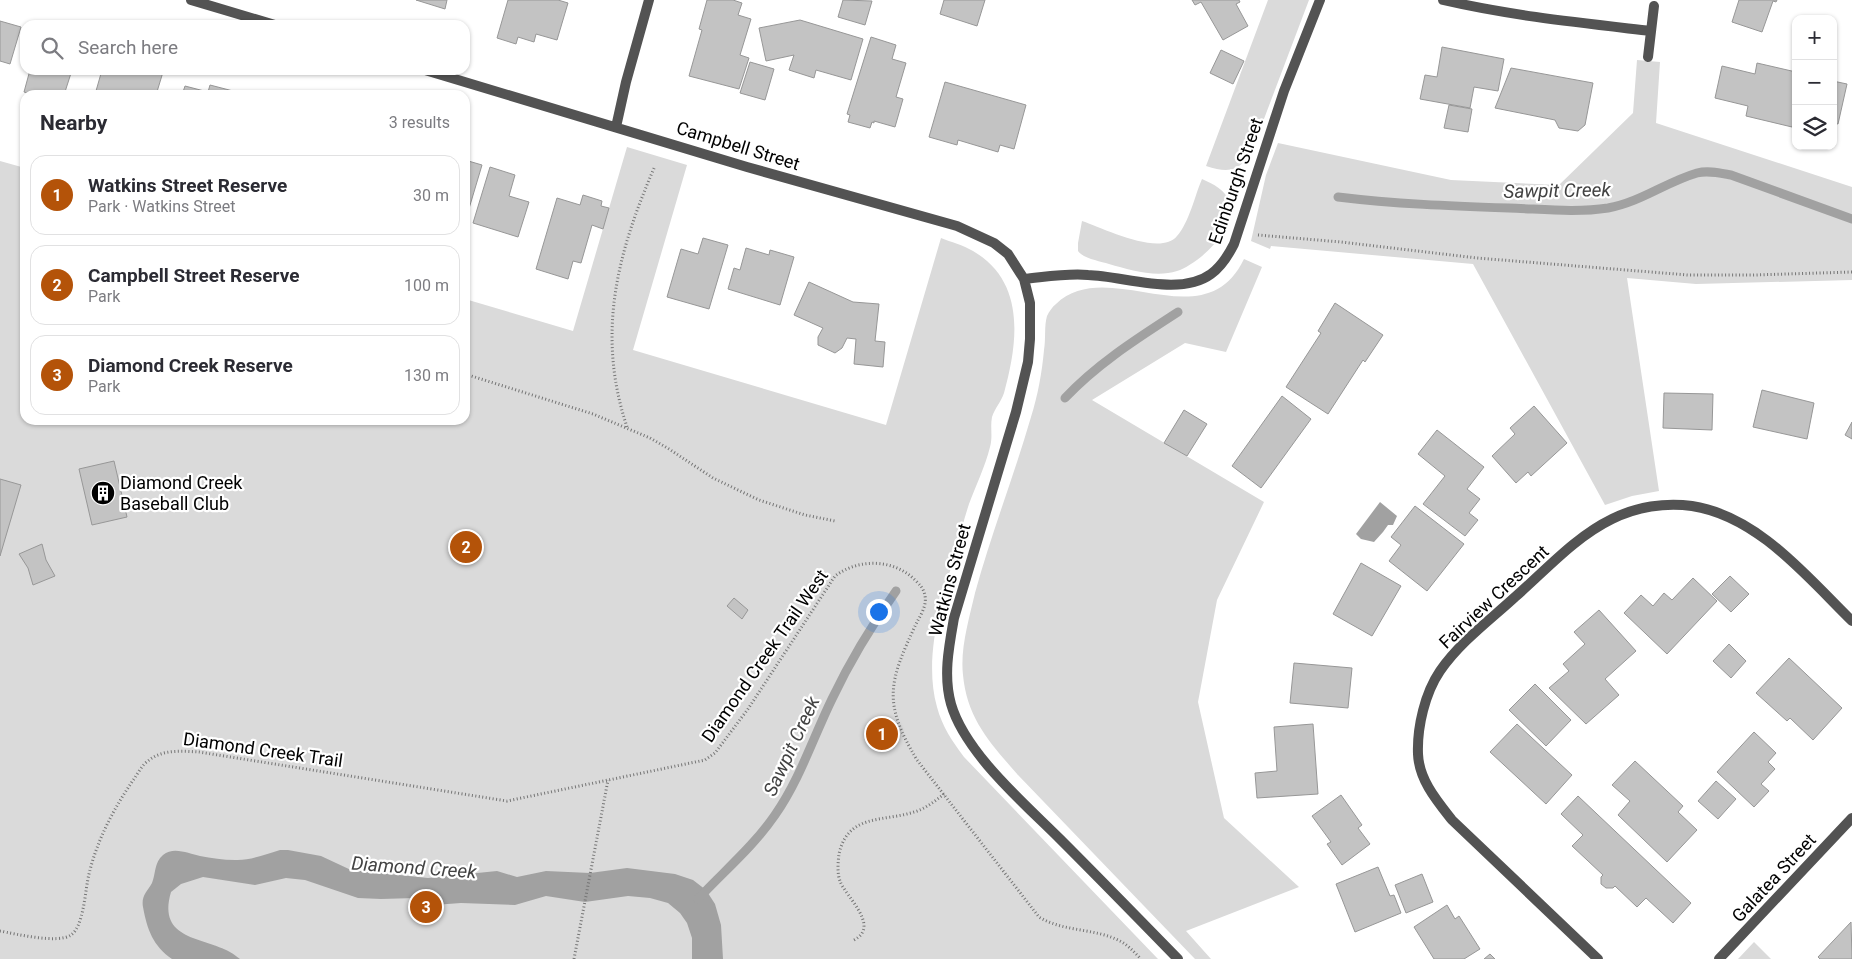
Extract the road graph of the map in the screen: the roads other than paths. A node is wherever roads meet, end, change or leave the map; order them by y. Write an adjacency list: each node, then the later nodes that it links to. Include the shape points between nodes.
1 (191, 0): 6 (street)
2 (649, 0): 10 (street)
3 (1320, 0): 11 (street, Edinburgh Street, via 1284,91 1237,234 1220,267 1194,282 1157,284 1089,274)
4 (1444, 0): 7 (street, via 1512,14)
5 (1654, 6): 7 (street)
6 (258, 20)
7 (1651, 31): 8 (street)
8 (1648, 57)
9 (442, 75): 10 (street, Campbell Street)
10 (616, 127): 11 (street, Campbell Street, via 957,226 994,242 1008,254)
11 (1024, 279): 14 (street, Watkins Street, via 1031,310 1028,362 954,618 947,681 951,705 961,729 1003,781)
12 (1852, 621): 15 (street, Fairview Crescent, via 1775,546 1749,528 1693,506 1638,508 1611,519 1582,537 1458,649 1440,672 1427,699 1418,755 1423,776 1434,796 1452,820)
13 (1852, 818): 16 (street, Galatea Street)
14 (1178, 959)
15 (1598, 959)
16 (1719, 959)

